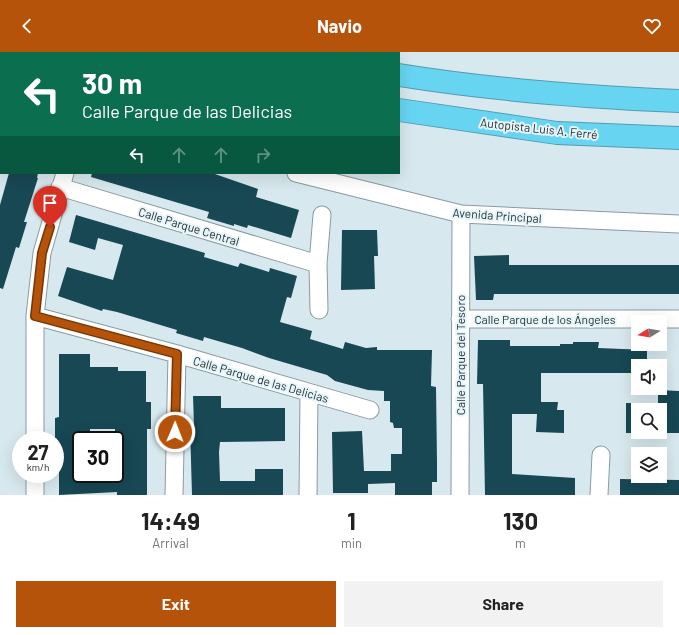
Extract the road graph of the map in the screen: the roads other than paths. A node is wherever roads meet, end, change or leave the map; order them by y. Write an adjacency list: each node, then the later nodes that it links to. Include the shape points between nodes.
1 (400, 75): 2 (highway, via 460,85 577,96)
2 (679, 100)
3 (400, 110): 4 (highway, Autopista Luis A. Ferré, via 557,132)
4 (679, 138)
5 (300, 174): 7 (street, Avenida Principal)
6 (63, 180): 10 (street, Calle Parque Central); 12 (street, via 42,253)
7 (461, 214): 9 (street, Avenida Principal); 14 (street, Calle Parque del Tesoro)
8 (322, 215): 10 (street)
9 (679, 224)
10 (318, 264): 11 (street)
11 (319, 310)
12 (35, 316): 15 (street, Calle Parque de las Delicias); 18 (street)
13 (679, 319): 14 (street, Calle Parque de los Ángeles)
14 (460, 320): 24 (street, Calle Parque del Tesoro)
15 (177, 354): 16 (street, Calle Parque de las Delicias); 22 (street)
16 (309, 393): 17 (street, Calle Parque de las Delicias); 23 (street)
17 (370, 410)
18 (35, 431)
19 (601, 455): 25 (street)
20 (35, 483): 21 (street)
21 (35, 495)
22 (174, 495)
23 (308, 495)
24 (460, 495)
25 (599, 495)

